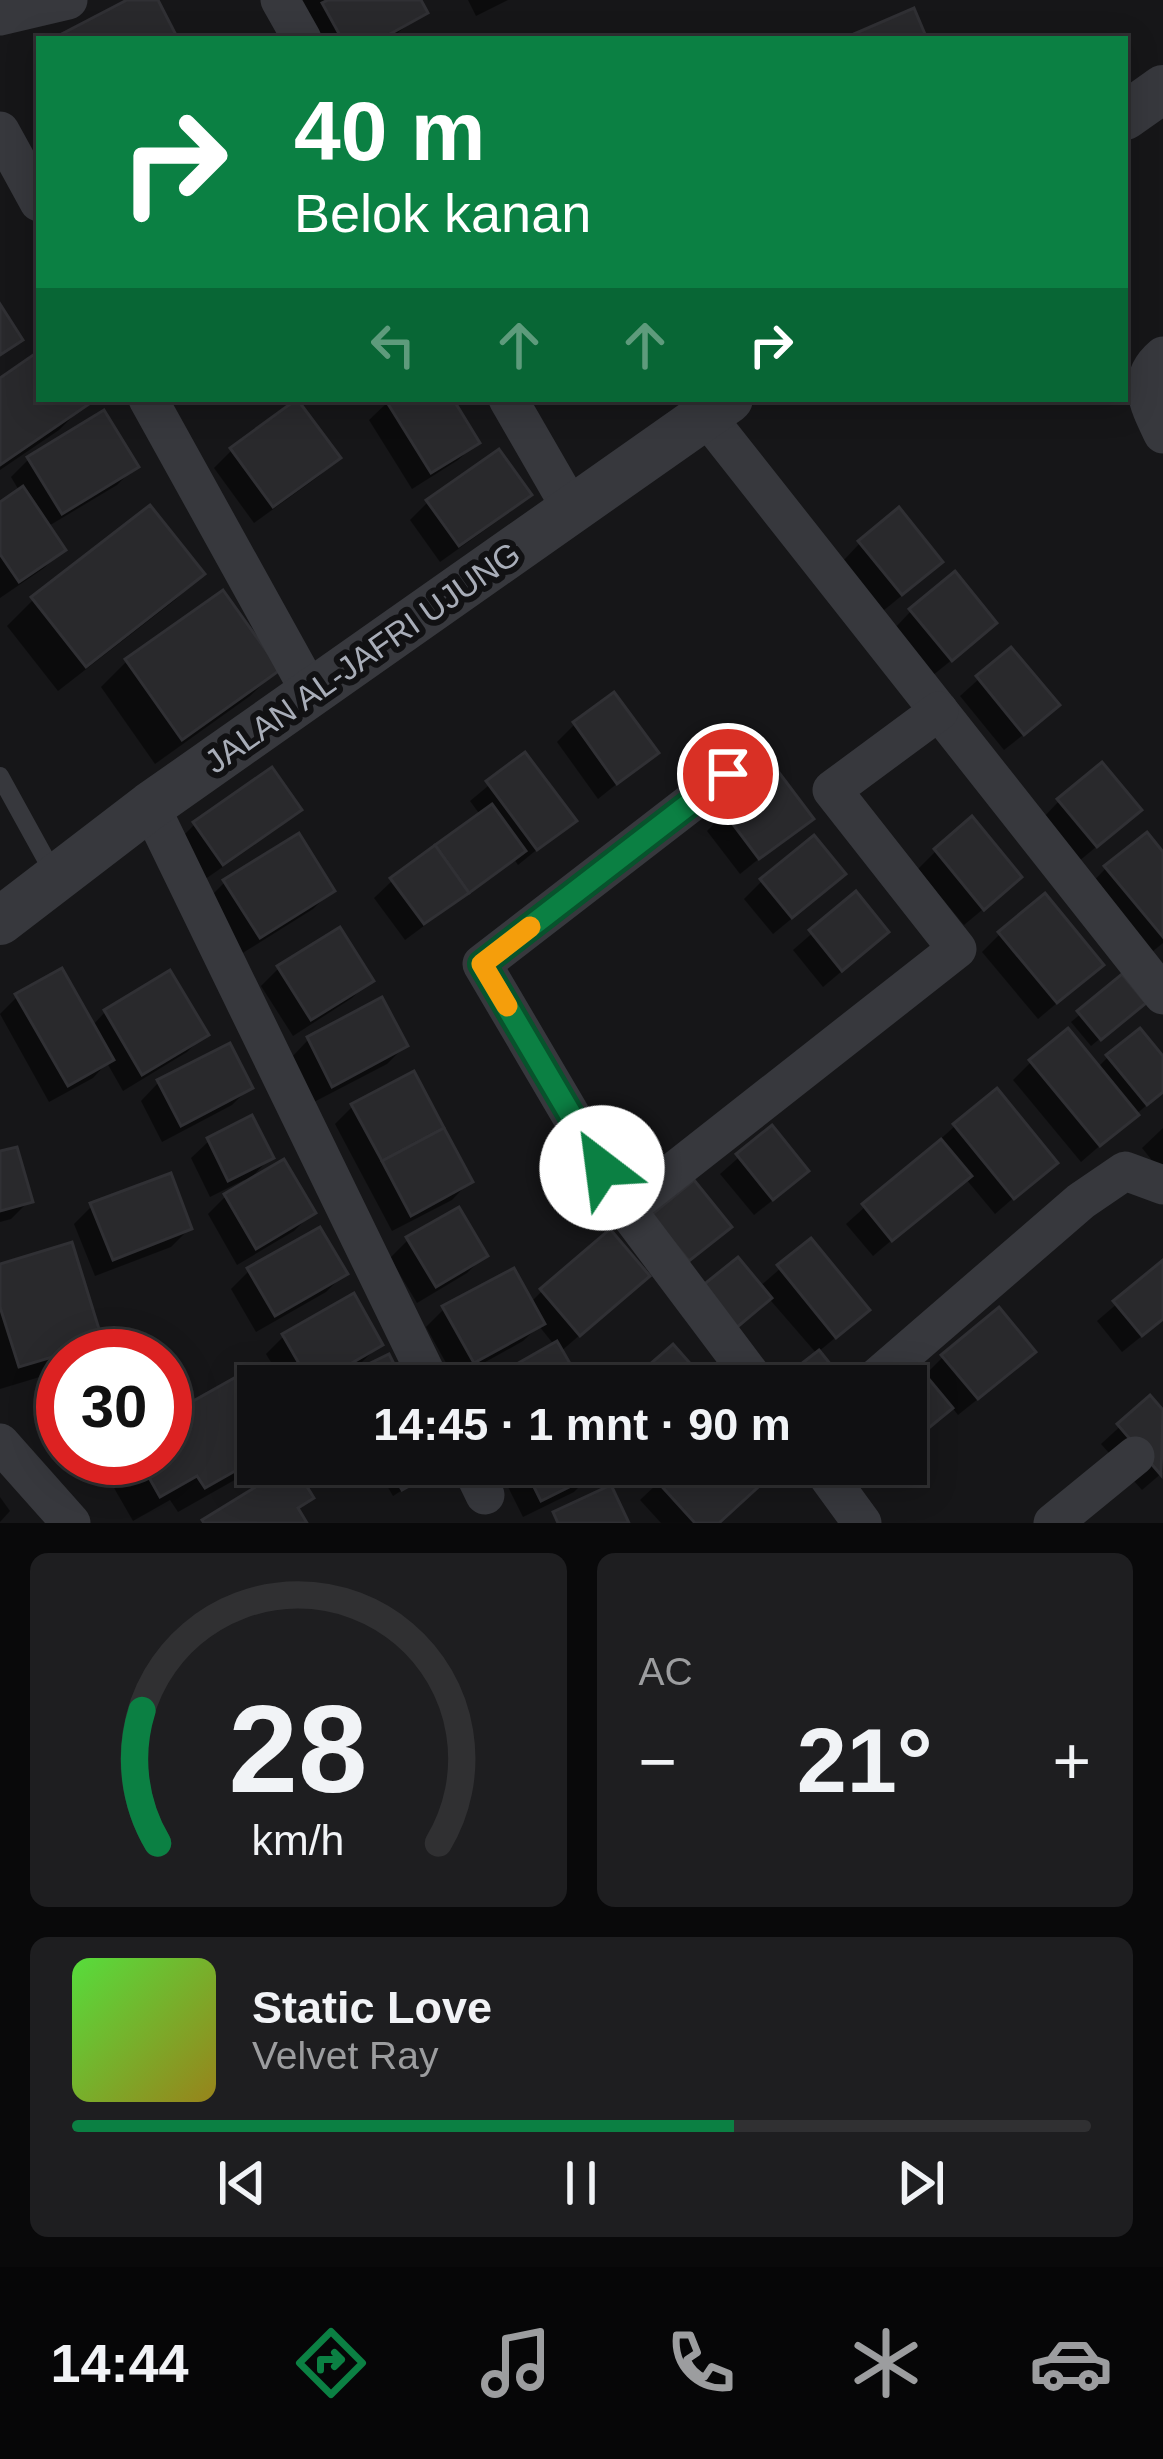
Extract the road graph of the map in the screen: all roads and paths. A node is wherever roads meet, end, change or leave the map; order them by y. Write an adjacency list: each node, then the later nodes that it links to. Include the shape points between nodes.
1 (280, 0): 4 (street)
2 (62, 1): 3 (street)
3 (0, 16)
4 (300, 36)
5 (1163, 89): 6 (street)
6 (1128, 114)
7 (0, 131): 8 (street)
8 (36, 197)
9 (1163, 356): 13 (street, via 1145,380)
10 (150, 402): 15 (street)
11 (510, 402): 14 (street)
12 (718, 407): 14 (street, JALAN AL-JAFRI UJUNG); 16 (street)
13 (1163, 434)
14 (572, 510): 15 (street, JALAN AL-JAFRI UJUNG)
15 (312, 695): 19 (street, JALAN AL-JAFRI UJUNG)
16 (939, 711): 22 (street); 24 (street, via 832,790 957,949)
17 (728, 774): 24 (street, via 482,964)
18 (0, 776): 20 (lane)
19 (150, 806): 20 (street, JALAN AL-JAFRI UJUNG); 25 (street)
20 (56, 878): 21 (street, JALAN AL-JAFRI UJUNG)
21 (0, 921)
22 (1163, 995)
23 (1163, 1185): 27 (street, via 1125,1171)
24 (626, 1209): 26 (street)
25 (422, 1365)
26 (743, 1365)
27 (891, 1365)
28 (0, 1443): 31 (street)
29 (1135, 1456): 33 (street)
30 (834, 1485): 32 (street)
31 (70, 1523)
32 (862, 1523)
33 (1053, 1523)

